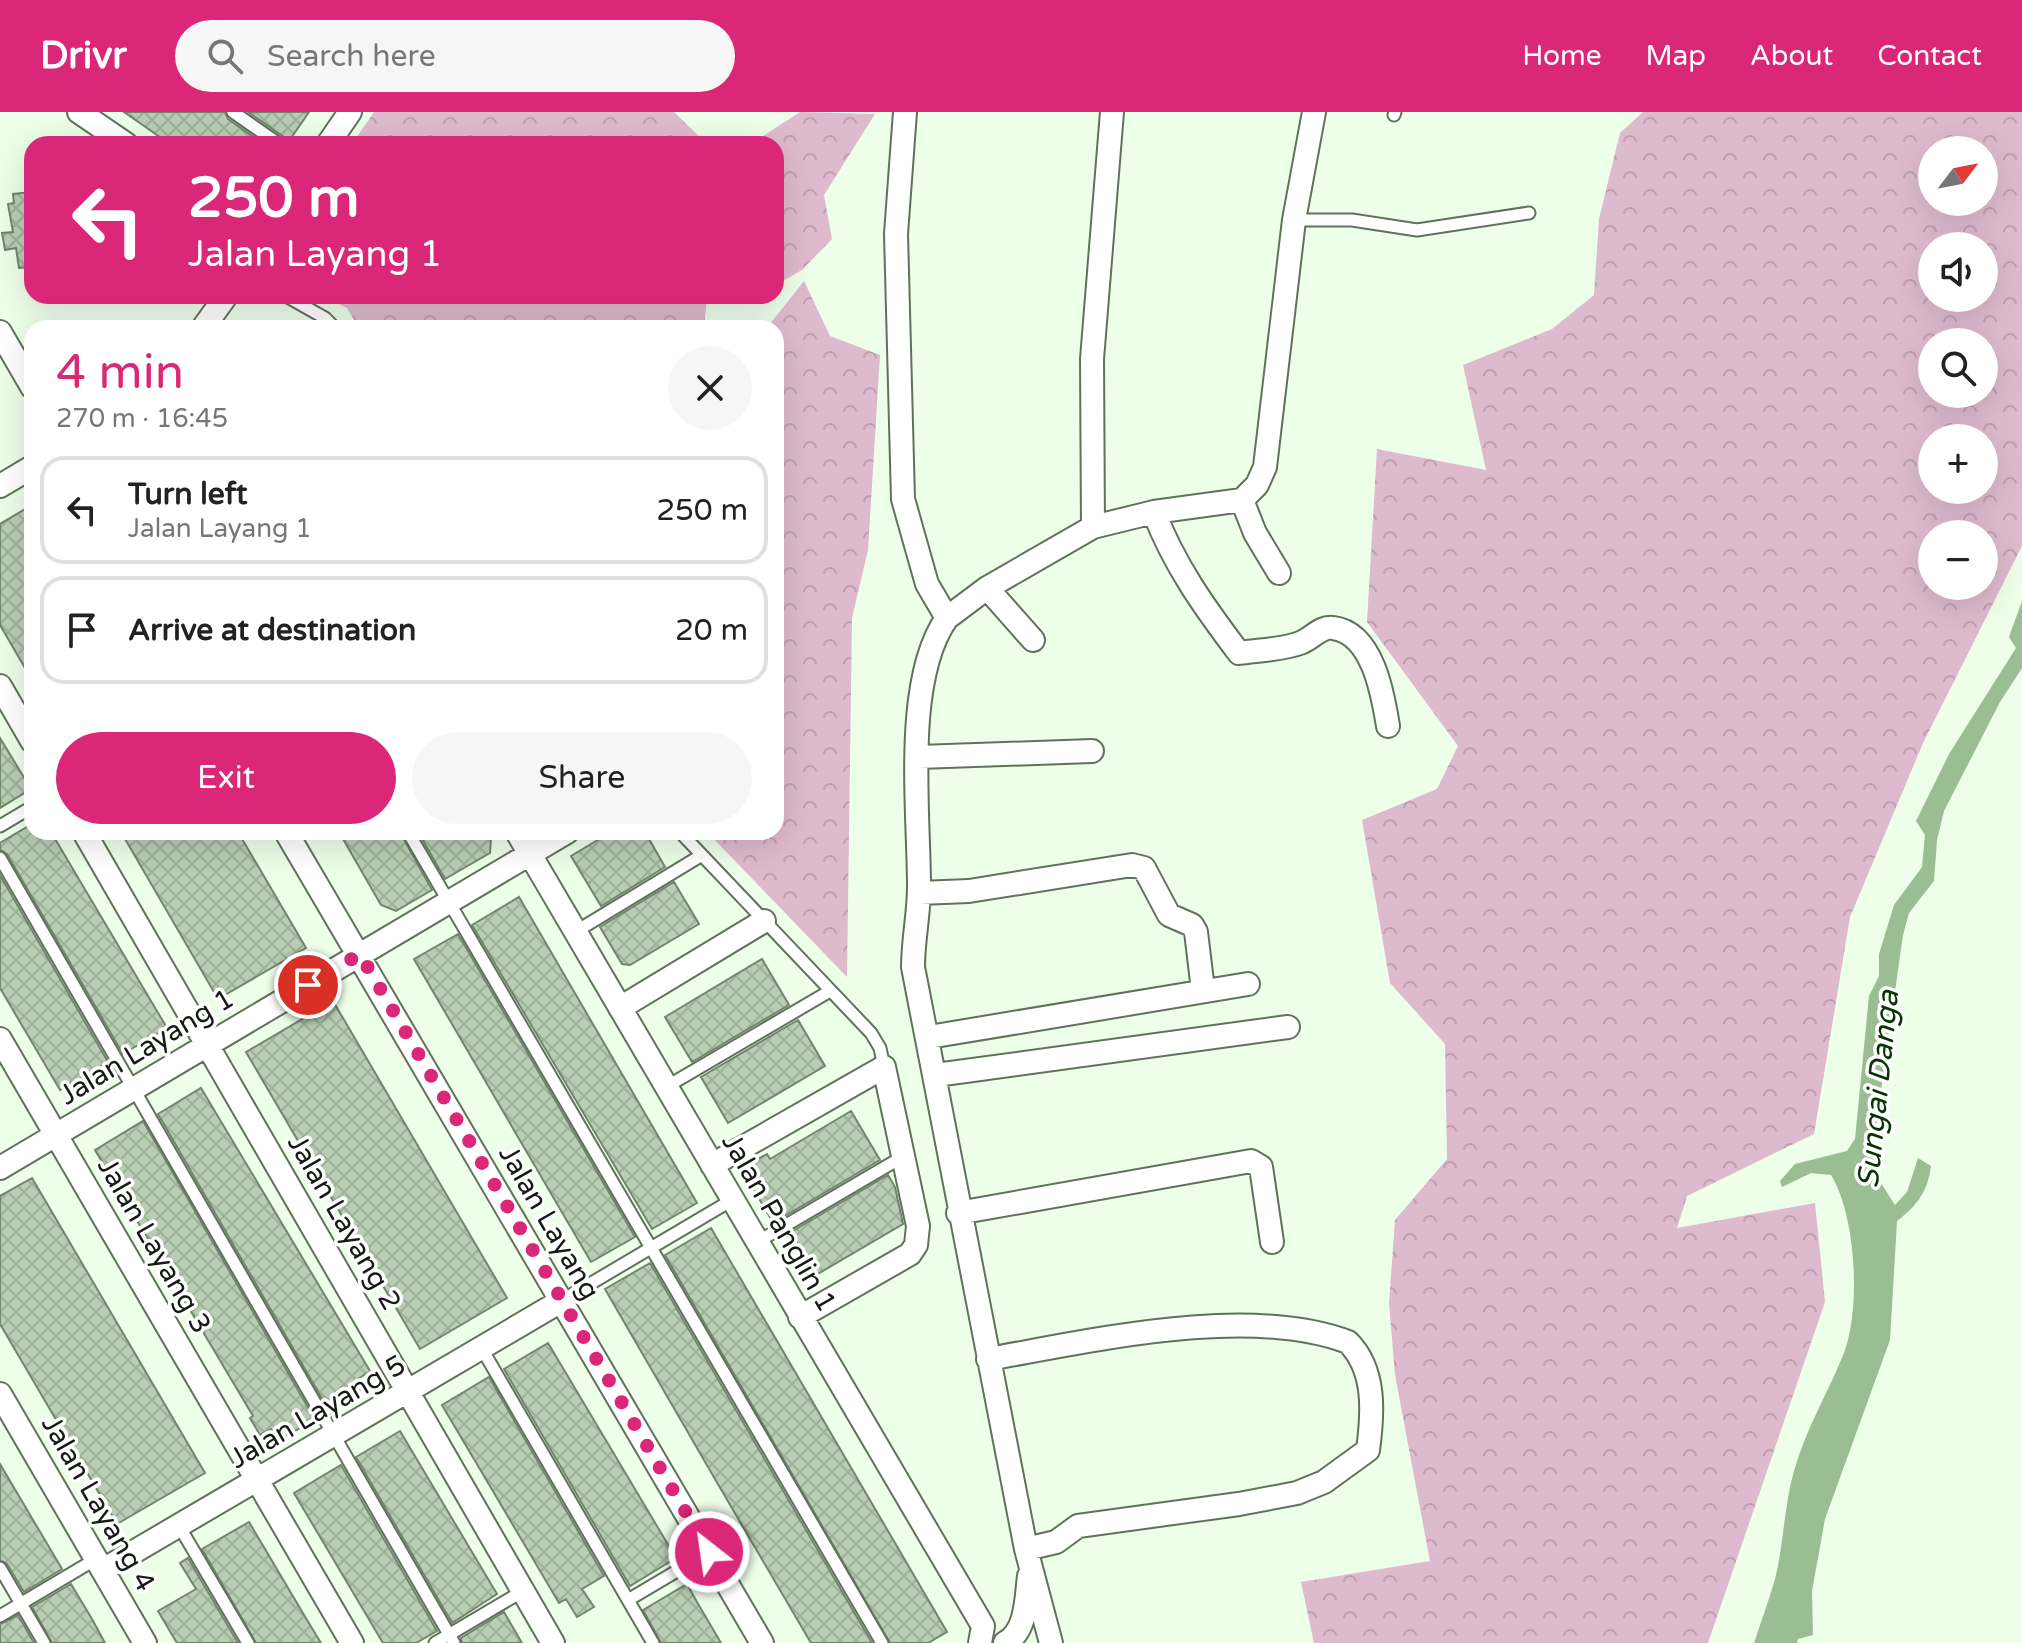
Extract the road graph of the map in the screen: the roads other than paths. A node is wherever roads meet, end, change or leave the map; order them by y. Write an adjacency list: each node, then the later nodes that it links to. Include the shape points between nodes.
1 (233, 112): 8 (lane)
2 (350, 112): 9 (street)
3 (905, 112): 23 (street, via 896,234 903,499 927,584)
4 (1112, 112): 20 (street, via 1092,359)
5 (1314, 112): 11 (street)
6 (88, 114): 7 (street)
7 (116, 136)
8 (268, 136)
9 (334, 136)
10 (1529, 213): 11 (lane, via 1417,230 1352,220)
11 (1294, 220): 18 (street, via 1265,467)
12 (300, 304): 13 (lane)
13 (327, 320)
14 (0, 332): 15 (street)
15 (24, 373)
16 (24, 472): 17 (street)
17 (0, 486)
18 (1242, 500): 19 (street); 21 (street)
19 (1154, 512): 20 (street); 26 (street, via 1191,589 1239,653 1298,645 1323,629 1335,628 1354,638 1370,659)
20 (1093, 527): 22 (street)
21 (1279, 573)
22 (987, 588): 23 (street); 24 (street)
23 (947, 618): 29 (street, via 936,633 920,683)
24 (1033, 640)
25 (0, 686): 27 (street)
26 (1388, 726)
27 (24, 727)
28 (1092, 751): 29 (street)
29 (919, 757): 41 (street)
30 (24, 812): 31 (lane)
31 (0, 826)
32 (89, 840): 53 (street, Jalan Layang 2)
33 (291, 840): 45 (street, Jalan Layang)
34 (413, 840): 42 (lane)
35 (522, 840): 38 (street, Jalan Panglin 1)
36 (554, 840): 38 (street, Jalan Layang 1)
37 (688, 840): 39 (lane)
38 (530, 854): 42 (street, Jalan Layang 1); 44 (street, Jalan Panglin 1)
39 (702, 855): 43 (lane); 44 (lane)
40 (0, 858): 57 (lane)
41 (919, 893): 47 (street, via 969,891 1132,865 1144,868 1169,915 1196,932); 51 (street, via 913,967)
42 (448, 903): 45 (street, Jalan Layang 1); 66 (lane)
43 (764, 921): 48 (lane); 49 (street)
44 (575, 932): 49 (street, Jalan Panglin 1)
45 (360, 954): 53 (street, Jalan Layang 1); 67 (street, Jalan Layang)
46 (1248, 984): 47 (street)
47 (1203, 990): 51 (street)
48 (830, 991): 54 (lane, via 871,1033); 56 (lane)
49 (620, 1008): 56 (street, Jalan Panglin 1)
50 (1288, 1027): 55 (street)
51 (929, 1037): 55 (street)
52 (0, 1039): 58 (street, Jalan Layang 3)
53 (206, 1046): 57 (street, Jalan Layang 1); 71 (street, Jalan Layang 2)
54 (884, 1067): 59 (street); 60 (street)
55 (936, 1075): 63 (street)
56 (666, 1087): 60 (street, Jalan Panglin 1)
57 (132, 1089): 58 (street, Jalan Layang 1); 73 (lane)
58 (56, 1135): 61 (street, Jalan Layang 1); 74 (street, Jalan Layang 3)
59 (905, 1156): 64 (lane); 68 (street, via 918,1226 916,1245 910,1254)
60 (712, 1165): 62 (street, Jalan Panglin 1)
61 (0, 1168)
62 (732, 1200): 64 (street, Jalan Panglin 1); 66 (lane)
63 (958, 1213): 65 (street, via 1251,1161 1265,1178); 70 (street)
64 (756, 1242): 68 (street, Jalan Panglin 1)
65 (1272, 1242)
66 (651, 1247): 67 (lane); 93 (lane)
67 (561, 1301): 69 (street, Jalan Layang 5); 76 (street, Jalan Layang)
68 (800, 1317): 94 (street, Jalan Panglin 1, via 983,1626)
69 (482, 1349): 71 (street, Jalan Layang 5); 81 (lane)
70 (988, 1359): 77 (street); 77 (street, via 1194,1327 1296,1330 1348,1342 1365,1367 1371,1394 1368,1450 1324,1482 1239,1504 1078,1526)
71 (409, 1392): 73 (street, Jalan Layang 5); 80 (street, Jalan Layang 2)
72 (0, 1394): 78 (street, Jalan Layang 4)
73 (332, 1436): 74 (street, Jalan Layang 5); 84 (lane)
74 (258, 1481): 75 (street, Jalan Layang 5); 88 (street, Jalan Layang 3)
75 (179, 1526): 78 (street, Jalan Layang 5); 87 (lane)
76 (709, 1552): 81 (lane); 92 (street, Jalan Layang)
77 (1028, 1559): 95 (street, via 1021,1626); 96 (street)
78 (99, 1564): 82 (lane); 86 (street, Jalan Layang 4)
79 (0, 1568): 82 (lane)
80 (523, 1591): 84 (lane); 90 (street, Jalan Layang 2)
81 (628, 1600): 91 (lane)
82 (21, 1604): 83 (lane); 85 (lane)
83 (0, 1616)
84 (451, 1639): 89 (lane)
85 (44, 1643)
86 (145, 1643)
87 (248, 1643)
88 (352, 1643)
89 (435, 1643)
90 (553, 1643)
91 (653, 1643)
92 (762, 1643)
93 (882, 1643)
94 (980, 1643)
95 (1005, 1643)
96 (1051, 1643)

